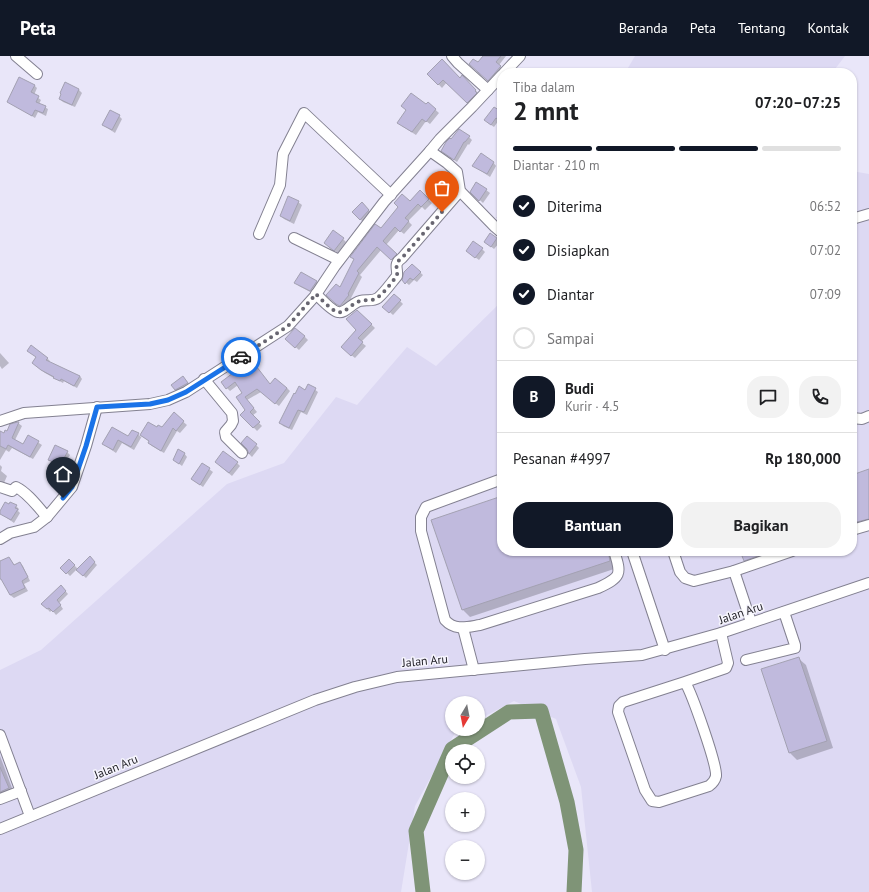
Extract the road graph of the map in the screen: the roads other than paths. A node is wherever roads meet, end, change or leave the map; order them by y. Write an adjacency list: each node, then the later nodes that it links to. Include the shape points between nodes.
1 (16, 56): 5 (street)
2 (452, 56): 7 (street)
3 (520, 56): 4 (street)
4 (509, 68)
5 (37, 74)
6 (497, 80): 7 (street)
7 (488, 90): 8 (street)
8 (430, 151): 9 (street, via 457,172); 10 (street)
9 (460, 190): 13 (street); 17 (street, via 398,261 397,276 377,298 361,301 339,313)
10 (391, 195): 14 (street, via 304,113 283,154 280,184); 16 (street)
11 (869, 214): 12 (street)
12 (857, 218)
13 (497, 228)
14 (259, 234)
15 (294, 238): 16 (street)
16 (339, 260): 17 (street)
17 (316, 294): 18 (street, via 288,326 268,341)
18 (204, 379): 19 (street, via 186,392 168,400 150,404); 23 (street, via 232,413 233,420 225,432 226,437)
19 (97, 407): 22 (street, via 24,413); 26 (street, via 72,487)
20 (869, 416): 21 (street)
21 (857, 418)
22 (0, 421)
23 (242, 453)
24 (497, 481): 38 (street, via 426,507 421,517 421,531 445,620 449,625)
25 (0, 487): 26 (street, via 12,491 16,487)
26 (47, 517): 29 (street, via 34,527 10,533)
27 (869, 525): 28 (street)
28 (857, 529)
29 (0, 539)
30 (616, 556): 38 (street, via 620,569 613,581 598,588)
31 (634, 556): 40 (street)
32 (675, 556): 34 (street, via 680,572 685,578 694,581)
33 (778, 556): 34 (street)
34 (734, 571): 37 (street)
35 (869, 583): 36 (street, Jalan Aru)
36 (784, 612): 37 (street, Jalan Aru); 41 (street, via 795,648)
37 (751, 622): 39 (street, Jalan Aru)
38 (464, 628): 42 (street)
39 (721, 633): 40 (street, Jalan Aru); 43 (street, via 728,663 726,668)
40 (665, 650): 42 (street, Jalan Aru, via 642,655)
41 (746, 660)
42 (474, 670): 47 (street, Jalan Aru, via 397,677 315,700)
43 (685, 682): 43 (street, via 714,762 716,776 709,786 658,802 652,801 645,790 618,712 619,706 623,702)
44 (0, 735): 45 (street)
45 (21, 791): 46 (street); 47 (street)
46 (0, 799)
47 (30, 816): 48 (street, Jalan Aru)
48 (0, 829)

